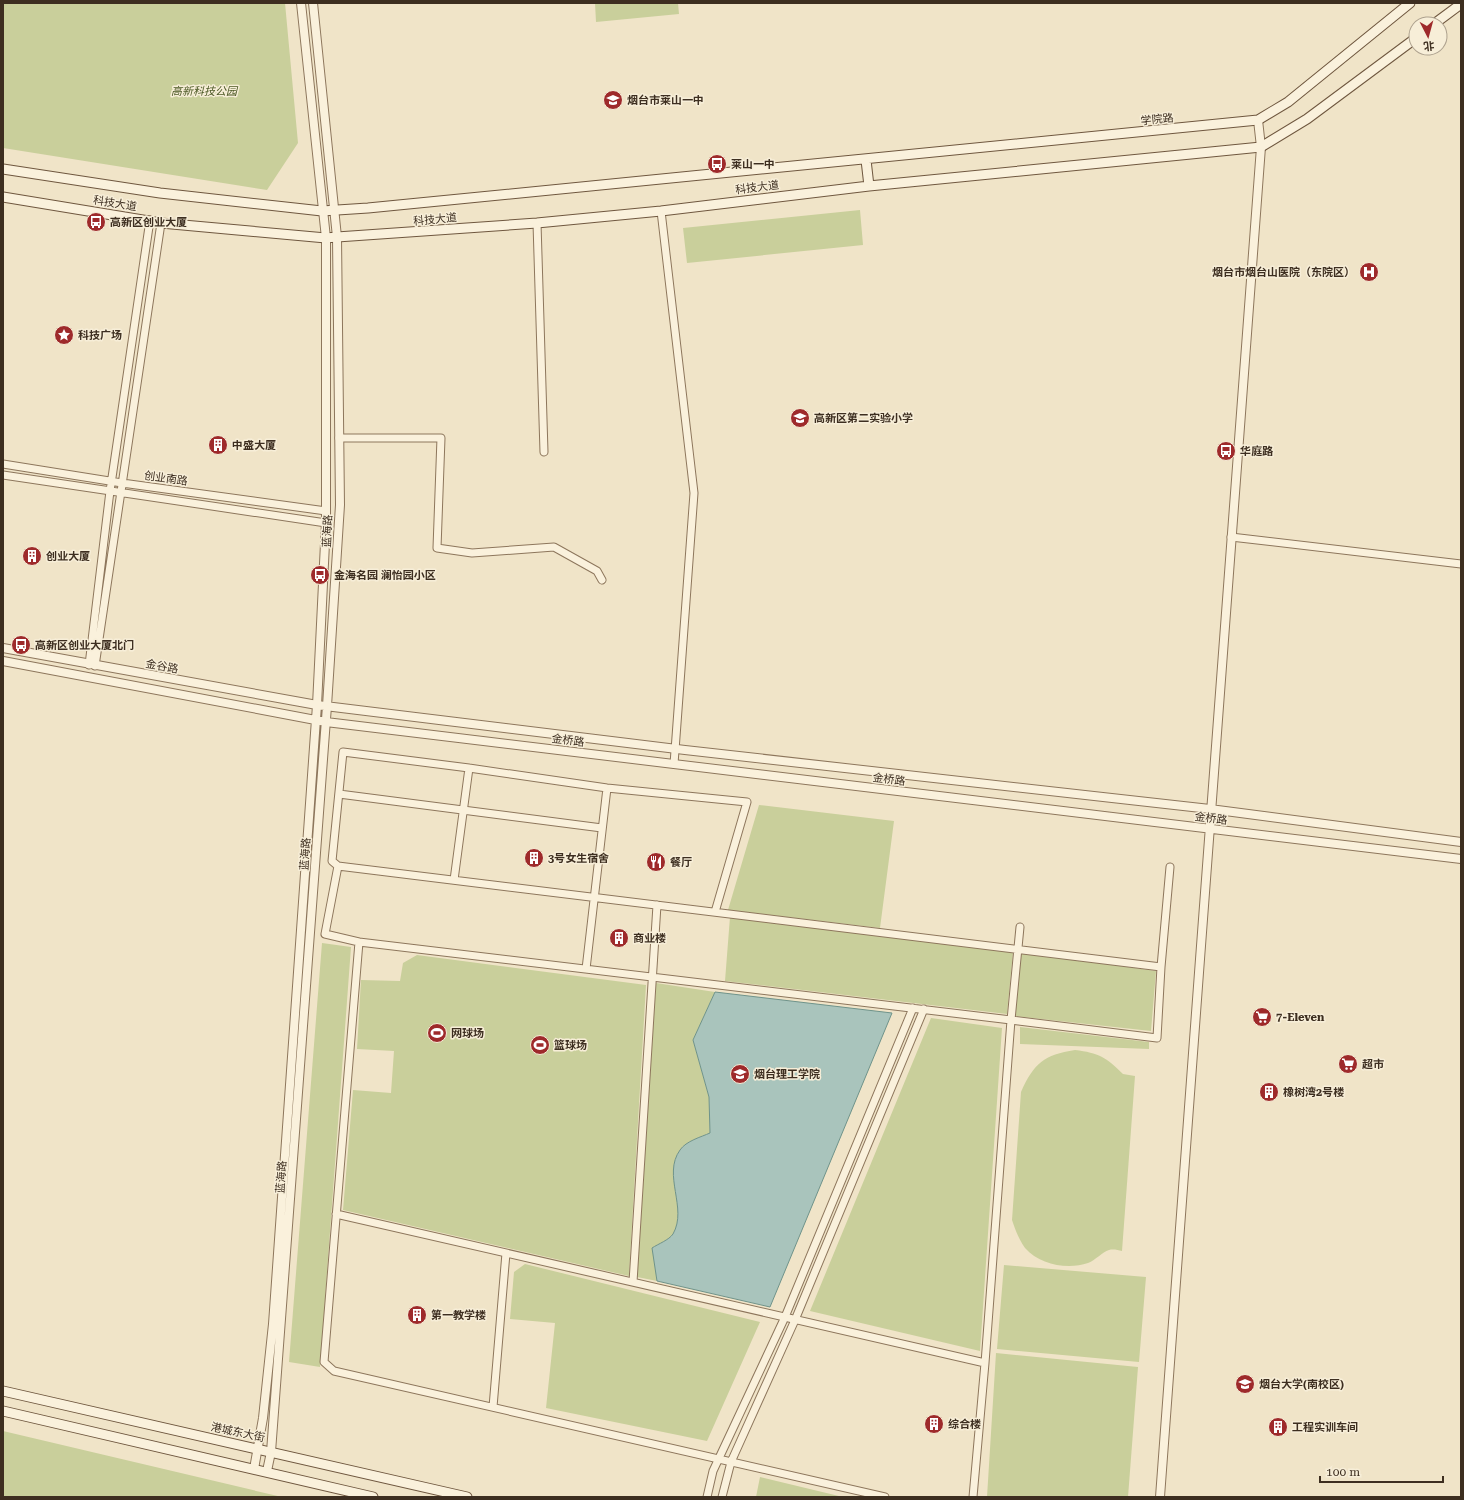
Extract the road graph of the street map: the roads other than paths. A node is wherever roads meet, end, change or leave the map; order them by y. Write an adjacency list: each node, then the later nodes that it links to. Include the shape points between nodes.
1 (301, 3): 14 (street, 蓝海路)
2 (313, 3): 13 (street, 蓝海路)
3 (1410, 3): 7 (main road, 学院路, via 1288,102)
4 (1461, 4): 5 (main road)
5 (1445, 16)
6 (1408, 44): 8 (main road, via 1307,119)
7 (1258, 120): 8 (street); 9 (main road, 学院路)
8 (1260, 147): 11 (main road); 31 (street)
9 (866, 160): 11 (main road); 13 (main road, 科技大道)
10 (3, 169): 14 (main road, 科技大道, via 160,193)
11 (870, 186): 15 (main road, 科技大道)
12 (3, 197): 16 (main road, 科技大道)
13 (335, 210): 14 (main road, 科技大道); 19 (street, 蓝海路)
14 (322, 211): 20 (street, 蓝海路)
15 (661, 211): 18 (main road, 科技大道); 41 (street, via 694,493)
16 (150, 220): 17 (main road, 科技大道); 25 (street)
17 (161, 223): 20 (main road, 科技大道); 26 (street)
18 (537, 223): 19 (main road, 科技大道); 22 (street)
19 (338, 237): 20 (main road, 科技大道); 21 (street, 蓝海路)
20 (326, 238): 29 (street, 蓝海路)
21 (339, 438): 33 (street, via 441,438 437,548 472,553 554,547 597,571); 38 (street, 蓝海路, via 340,505)
22 (544, 452)
23 (3, 464): 25 (street, 创业南路)
24 (3, 475): 27 (street, 创业南路)
25 (112, 480): 26 (street, 创业南路); 27 (street)
26 (122, 482): 28 (street); 29 (street, 创业南路)
27 (110, 491): 28 (street, 创业南路); 36 (street)
28 (120, 492): 30 (street, 创业南路); 36 (street)
29 (326, 511): 30 (street, 蓝海路)
30 (326, 523): 37 (street, 蓝海路)
31 (1231, 537): 32 (street); 46 (street)
32 (1461, 564)
33 (602, 580)
34 (3, 648): 36 (street, 金谷路)
35 (3, 661): 39 (street)
36 (92, 665): 37 (street, 金谷路)
37 (317, 705): 38 (street, 金桥路); 39 (street, 蓝海路)
38 (328, 706): 40 (street, 蓝海路); 41 (street, 金桥路)
39 (315, 720): 40 (street, 金桥路); 74 (street, 蓝海路, via 273,1324 263,1418)
40 (326, 722): 42 (street, 金桥路); 75 (street, 蓝海路)
41 (676, 749): 42 (street); 46 (street, 金桥路)
42 (674, 764): 48 (street, 金桥路)
43 (469, 768): 44 (street); 45 (street, via 343,752); 53 (street)
44 (607, 788): 47 (street); 56 (street, via 747,802)
45 (339, 794): 47 (street); 51 (street, via 332,861)
46 (1210, 809): 48 (street); 49 (street, 金桥路)
47 (602, 828): 54 (street)
48 (1209, 829): 50 (street, 金桥路); 86 (street)
49 (1461, 842)
50 (1461, 859)
51 (338, 866): 53 (street); 58 (street, via 325,934)
52 (1170, 867): 59 (street)
53 (454, 880): 54 (street)
54 (594, 897): 55 (street); 60 (street)
55 (657, 905): 56 (street); 61 (street)
56 (715, 912): 59 (street)
57 (1020, 927): 64 (street)
58 (359, 942): 60 (street); 65 (street)
59 (1161, 967): 64 (street, via 1157,1038)
60 (586, 969): 61 (street)
61 (653, 977): 62 (street); 67 (street)
62 (913, 1008): 63 (street); 68 (street)
63 (924, 1009): 64 (street); 69 (street)
64 (1011, 1020): 70 (street)
65 (336, 1214): 66 (street); 72 (street, via 324,1362 334,1371)
66 (506, 1253): 67 (street); 72 (street)
67 (633, 1282): 68 (street)
68 (785, 1317): 69 (street); 76 (street)
69 (795, 1320): 70 (street); 77 (street)
70 (985, 1363): 85 (street)
71 (3, 1391): 74 (main road, 港城东大街)
72 (493, 1407): 76 (street)
73 (3, 1411): 78 (main road)
74 (257, 1449): 75 (main road, 港城东大街); 78 (street, 蓝海路)
75 (271, 1452): 79 (street, 蓝海路); 81 (main road, 港城东大街)
76 (718, 1459): 77 (street); 82 (street)
77 (731, 1462): 83 (street); 84 (street)
78 (254, 1469): 79 (main road)
79 (267, 1471): 80 (main road)
80 (373, 1497)
81 (467, 1497)
82 (707, 1497)
83 (722, 1497)
84 (885, 1497)
85 (973, 1497)
86 (1160, 1497)

